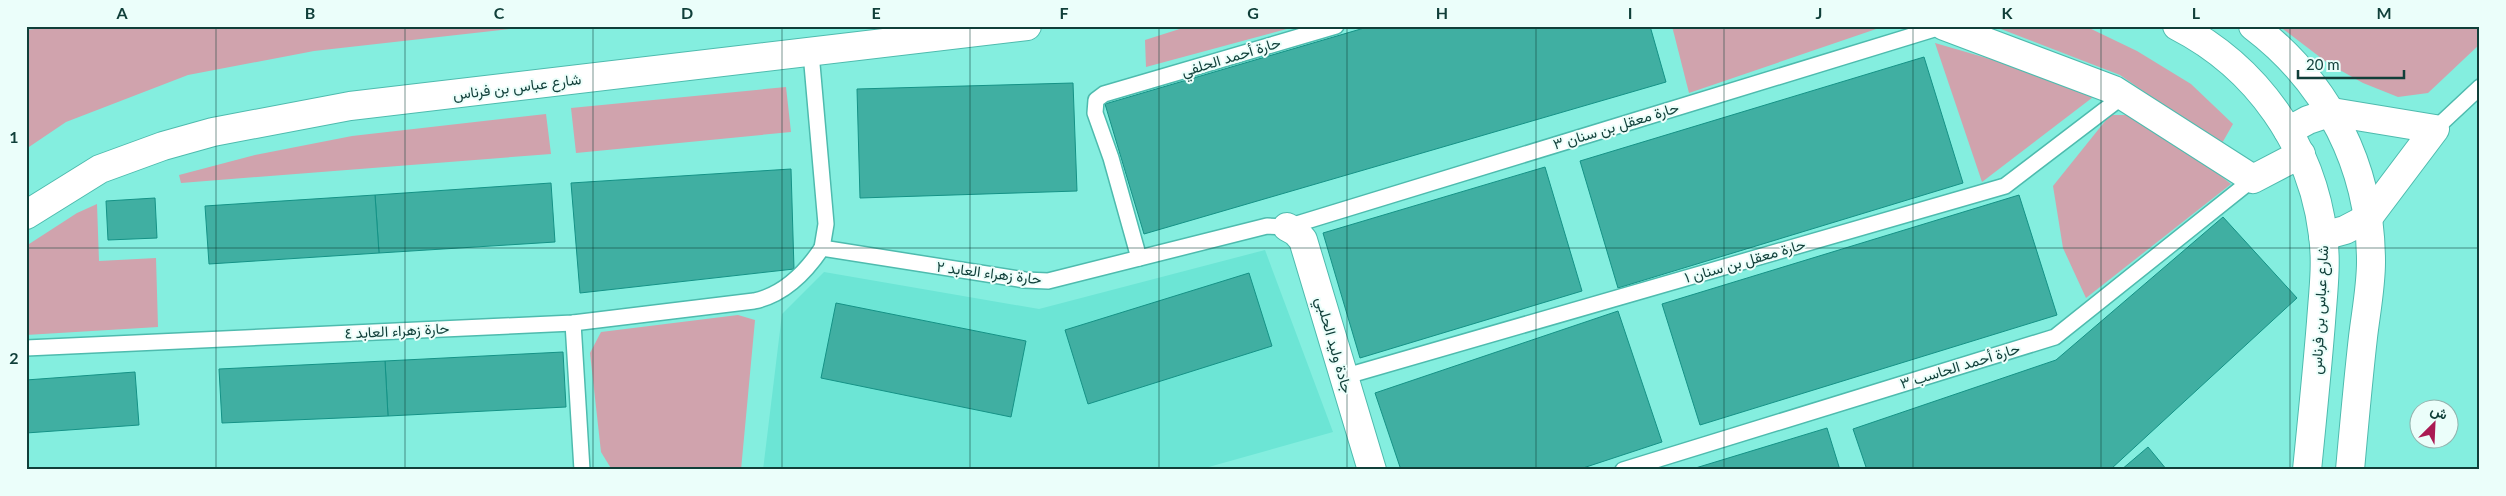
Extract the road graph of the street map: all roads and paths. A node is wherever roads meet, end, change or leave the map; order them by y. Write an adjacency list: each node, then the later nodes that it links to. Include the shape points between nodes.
1 (1027, 26): 6 (main road, شارع عباس بن فرناس)
2 (1336, 26): 19 (lane, حارة أحمد الحلفي, via 1104,94 1096,100 1094,106)
3 (1944, 26): 8 (main road); 16 (lane, حارة معقل بن سنان ٣)
4 (2177, 26): 11 (main road, شارع عباس بن فرناس, via 2224,56 2256,86)
5 (2253, 26): 9 (main road, via 2306,75)
6 (812, 53): 14 (main road, شارع عباس بن فرناس, via 350,106 213,132 100,169); 18 (lane, via 826,224)
7 (2480, 87): 10 (lane)
8 (2123, 96): 13 (main road); 22 (lane, حارة معقل بن سنان ١, via 2004,186)
9 (2332, 112): 10 (main road); 11 (main road); 15 (main road, via 2361,181)
10 (2435, 129): 15 (main road)
11 (2288, 130): 12 (main road, شارع عباس بن فرناس)
12 (2301, 154): 13 (main road); 17 (main road, شارع عباس بن فرناس, via 2319,208)
13 (2253, 179): 25 (lane, حارة أحمد الحاسب ٣, via 2055,337)
14 (26, 215)
15 (2368, 218): 17 (main road, via 2345,230); 27 (main road, via 2371,262)
16 (1287, 227): 19 (lane, حارة زهراء العابد ٢, via 1267,226); 22 (main road, جادة وليد الحلبي, via 1303,240)
17 (2323, 236): 26 (main road, شارع عباس بن فرناس, via 2325,264)
18 (822, 248): 19 (lane, حارة زهراء العابد ٢, via 1048,281); 20 (lane, حارة زهراء العابد ٤, via 794,279 767,298)
19 (1138, 258)
20 (574, 323): 21 (lane, حارة زهراء العابد ٤); 23 (lane)
21 (26, 348)
22 (1343, 377): 24 (main road, جادة وليد الحلبي)
23 (582, 470)
24 (1372, 470)
25 (1623, 470)
26 (2307, 470)
27 (2350, 470)

